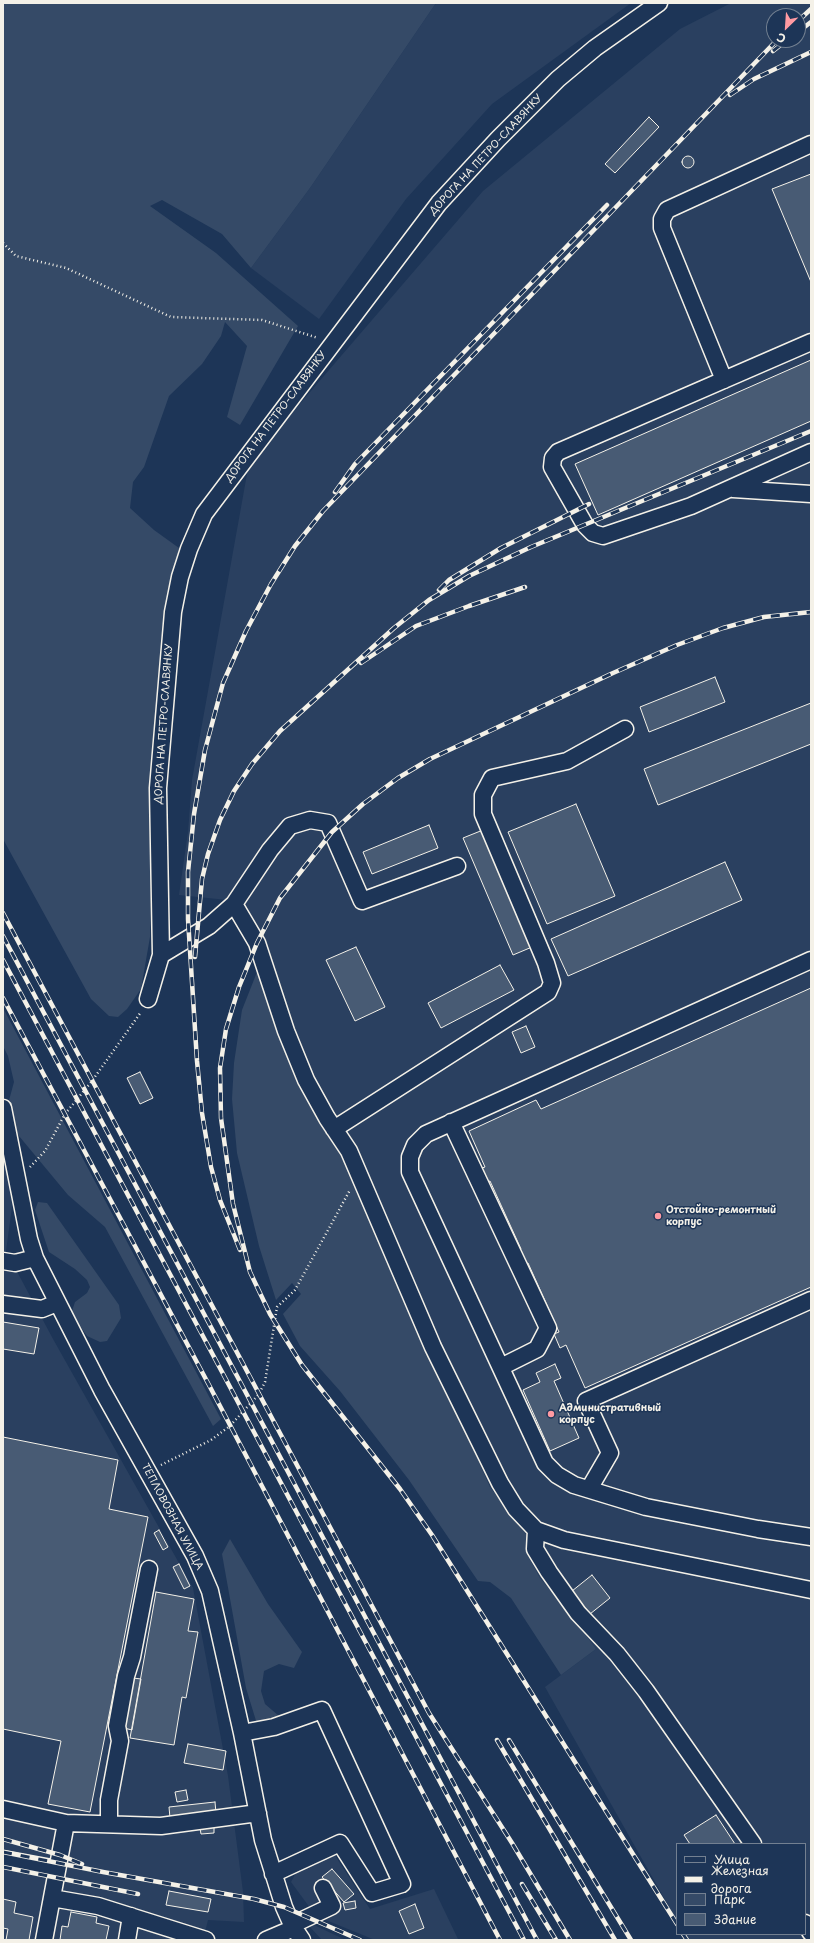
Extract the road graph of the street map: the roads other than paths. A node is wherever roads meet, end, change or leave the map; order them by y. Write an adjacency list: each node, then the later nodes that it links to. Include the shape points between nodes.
1 (659, 3): 11 (street, ДОРОГА НА ПЕТРО-СЛАВЯНКУ, via 595,48 558,79 439,203 204,514 180,577 173,612 158,788)
2 (811, 144): 4 (street, via 667,210 662,219 662,228)
3 (811, 342): 4 (street)
4 (724, 380): 6 (street, via 558,452 553,458 552,467 585,525 598,536 691,506)
5 (811, 452): 6 (street)
6 (730, 488): 7 (street)
7 (811, 494)
8 (625, 729): 16 (street, via 567,761 492,778 483,795 484,814 546,963 552,983 548,992)
9 (457, 866): 10 (street, via 362,901 328,823 310,820 290,826 270,850)
10 (234, 904): 11 (street, via 209,926); 16 (street, via 258,943 286,1031 306,1080)
11 (161, 955): 13 (street, ДОРОГА НА ПЕТРО-СЛАВЯНКУ)
12 (811, 960): 15 (street)
13 (144, 1006)
14 (3, 1108): 17 (street, ТЕПЛОВОЗНАЯ УЛИЦА)
15 (451, 1122): 23 (street, via 426,1134 415,1145 410,1157 410,1172); 23 (street, via 548,1328 537,1349)
16 (334, 1129): 25 (street, via 350,1151 433,1347 500,1483 516,1509)
17 (8, 1151): 18 (street, ТЕПЛОВОЗНАЯ УЛИЦА, via 18,1180)
18 (35, 1258): 19 (street, via 15,1263); 21 (street, ТЕПЛОВОЗНАЯ УЛИЦА)
19 (3, 1261)
20 (811, 1300): 24 (street, via 586,1401 610,1453)
21 (57, 1303): 22 (street, via 42,1309); 29 (street, ТЕПЛОВОЗНАЯ УЛИЦА, via 195,1556 210,1591)
22 (3, 1304)
23 (501, 1367): 24 (street, via 545,1463 557,1475)
24 (589, 1490): 26 (street, via 646,1507)
25 (536, 1530): 28 (street, via 564,1540); 34 (street, via 535,1549 556,1582 578,1613 617,1654 646,1691)
26 (811, 1537)
27 (149, 1570): 33 (street, via 117,1726 120,1741 109,1800)
28 (811, 1590)
29 (242, 1733): 31 (street, ТЕПЛОВОЗНАЯ УЛИЦА); 37 (street, via 274,1728 322,1710 402,1884 372,1893 340,1843)
30 (3, 1809): 32 (street)
31 (258, 1814): 33 (street, via 160,1826); 37 (street, ТЕПЛОВОЗНАЯ УЛИЦА)
32 (66, 1823): 33 (street); 36 (street)
33 (109, 1824)
34 (752, 1843)
35 (3, 1859): 36 (street)
36 (57, 1869): 39 (street)
37 (273, 1874): 41 (street, ТЕПЛОВОЗНАЯ УЛИЦА)
38 (323, 1888): 41 (street, via 332,1906)
39 (52, 1898): 40 (street, via 98,1906); 42 (street)
40 (131, 1916): 43 (street); 44 (street)
41 (296, 1931): 45 (street)
42 (44, 1940)
43 (127, 1940)
44 (206, 1940)
45 (266, 1940)

